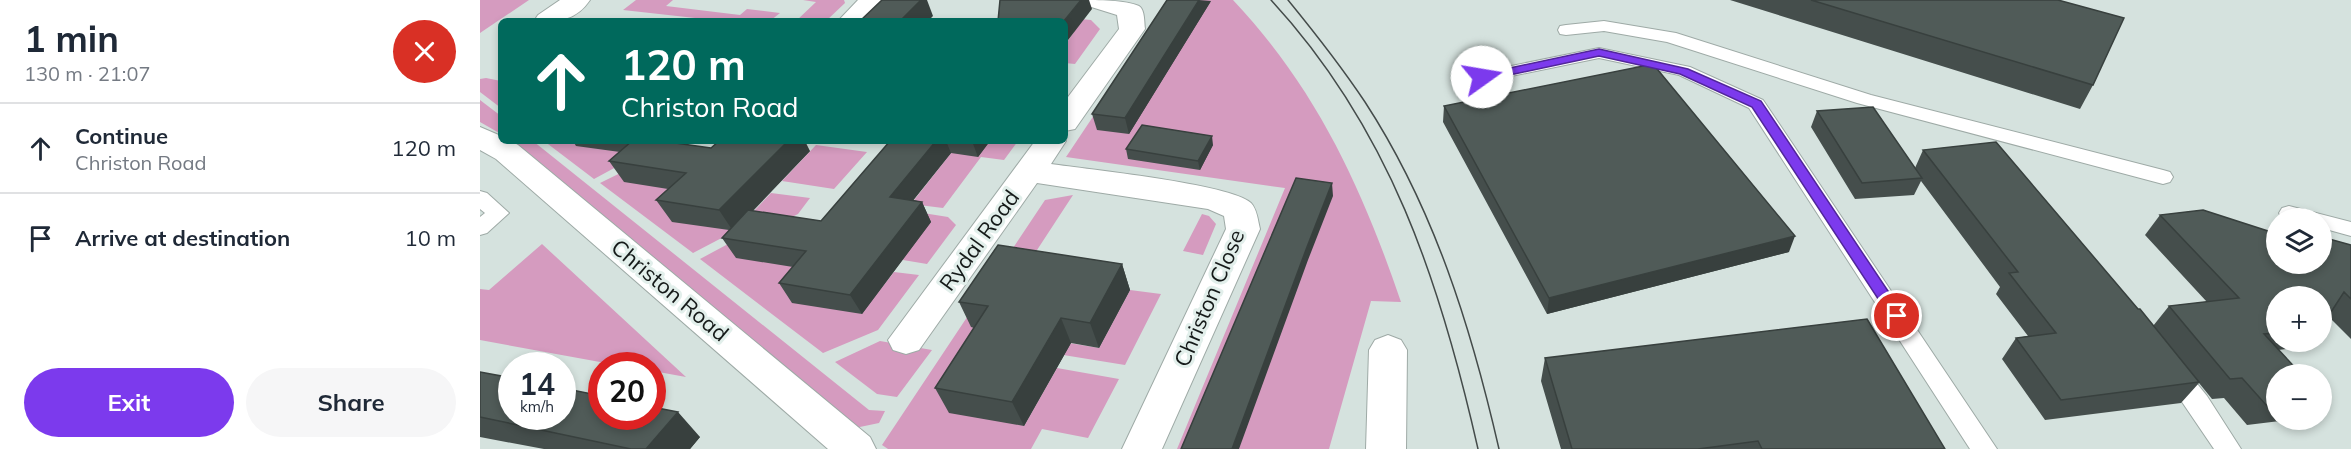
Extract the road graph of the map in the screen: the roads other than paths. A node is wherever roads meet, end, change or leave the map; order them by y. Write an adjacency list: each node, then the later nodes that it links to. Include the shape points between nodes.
1 (577, 0): 4 (street)
2 (873, 0): 5 (street)
3 (1094, 0): 8 (street, via 1130,11 1132,29)
4 (551, 18)
5 (854, 18)
6 (1580, 56): 7 (lane); 12 (lane, via 1564,26 1604,26 1670,37 1864,99); 23 (lane, via 1599,53 1684,71 1756,104)
7 (1482, 77)
8 (1068, 118)
9 (480, 137): 20 (street, Christon Road, via 507,152)
10 (1049, 144): 11 (street, Rydal Road)
11 (1029, 171): 17 (street, Rydal Road); 21 (street, Christon Close, via 1214,199 1239,210 1243,229)
12 (2163, 177)
13 (480, 198): 15 (lane, via 499,213)
14 (2332, 224): 16 (lane)
15 (480, 228)
16 (2351, 229)
17 (906, 340)
18 (1388, 350): 22 (street)
19 (2162, 358): 24 (lane, via 2198,402)
20 (856, 449)
21 (1142, 449)
22 (1386, 449)
23 (1984, 449)
24 (2228, 449)

